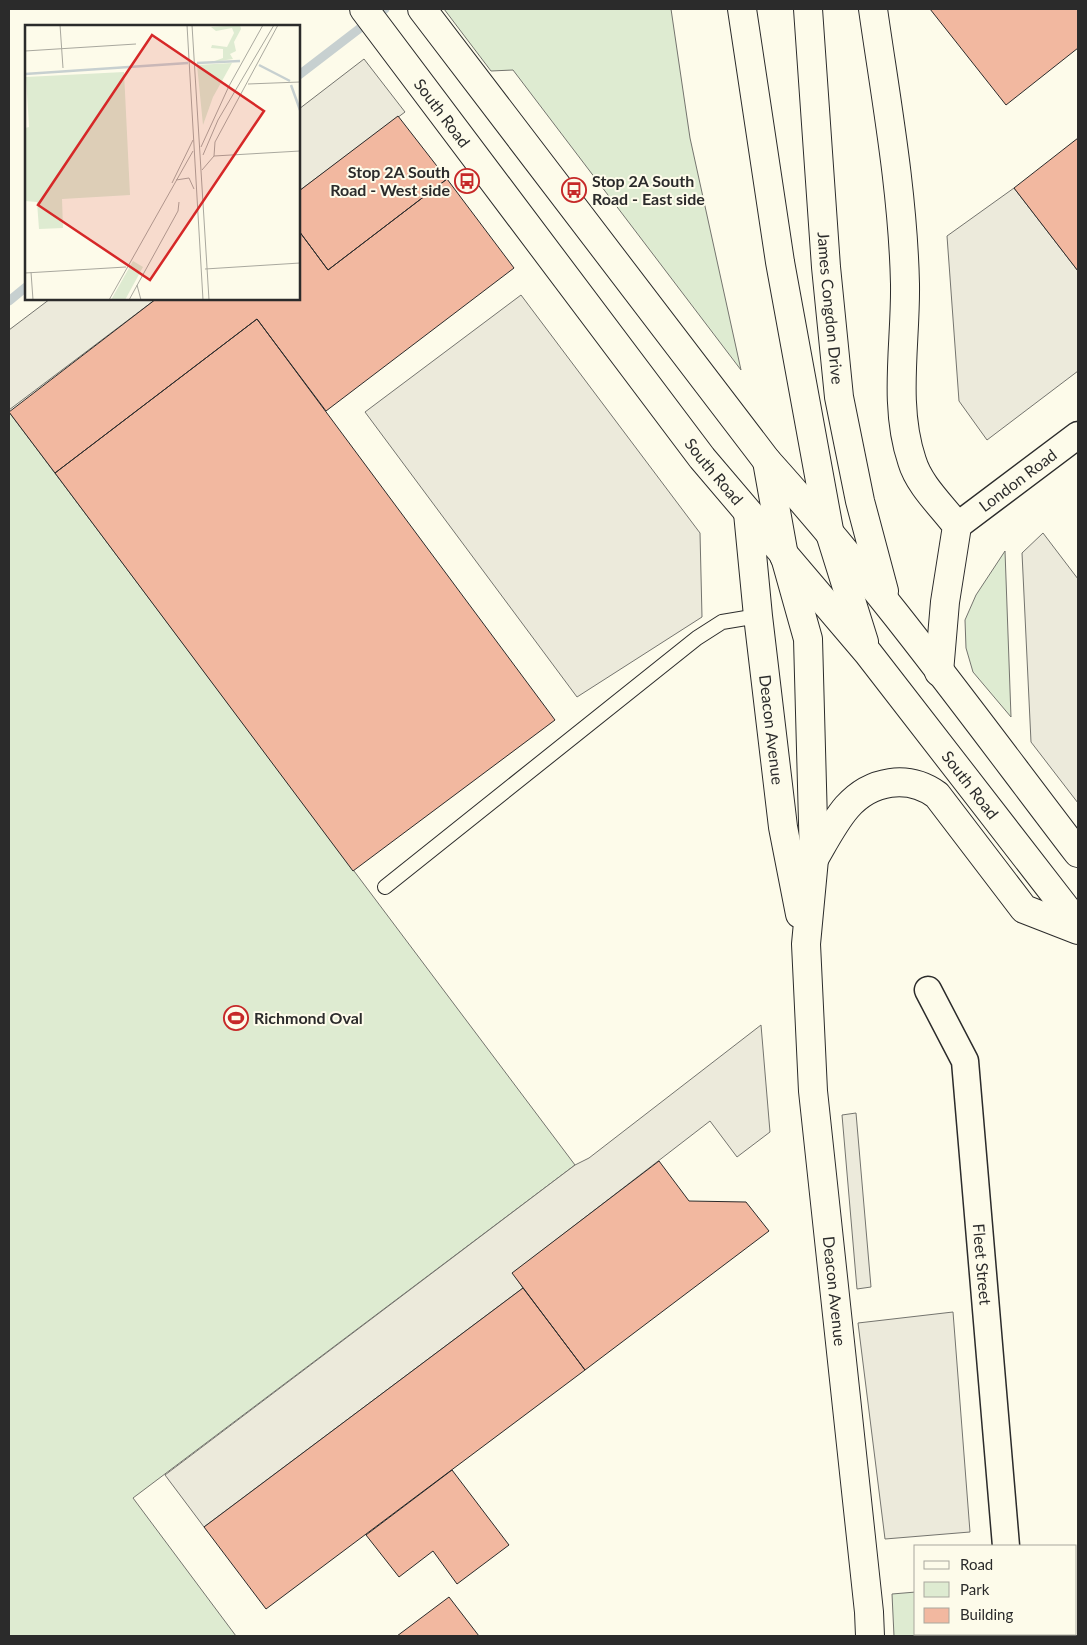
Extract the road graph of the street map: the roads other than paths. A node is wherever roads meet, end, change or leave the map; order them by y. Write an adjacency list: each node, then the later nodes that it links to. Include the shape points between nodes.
1 (364, 9): 8 (main road, South Road, via 702,458)
2 (742, 9): 10 (main road, James Congdon Drive, via 780,262)
3 (808, 9): 12 (main road, James Congdon Drive, via 826,268 839,397 860,501)
4 (874, 9): 9 (main road, via 901,212 905,284 904,428 912,462 921,480)
5 (425, 13): 7 (main road)
6 (1078, 434): 9 (street, London Road)
7 (767, 461): 10 (main road); 11 (main road, Deacon Avenue)
8 (748, 513): 11 (main road, South Road); 13 (main road, Deacon Avenue)
9 (957, 526): 15 (main road, via 945,602)
10 (829, 530): 12 (main road); 14 (main road, James Congdon Drive)
11 (784, 557): 14 (main road, South Road); 17 (main road, Deacon Avenue, via 808,639)
12 (887, 602): 15 (main road)
13 (758, 616): 18 (lane, via 722,622 697,638); 21 (main road, Deacon Avenue, via 783,827)
14 (868, 653): 19 (main road, South Road)
15 (939, 672): 16 (main road)
16 (1078, 854)
17 (814, 859): 20 (main road, via 846,808 862,793 890,782 913,783 937,795 1024,909); 21 (main road, Deacon Avenue)
18 (385, 888)
19 (1078, 924)
20 (1078, 930)
21 (806, 944): 24 (main road, Deacon Avenue, via 813,1092)
22 (928, 990): 23 (street, Fleet Street, via 965,1061)
23 (1006, 1545)
24 (870, 1636)

